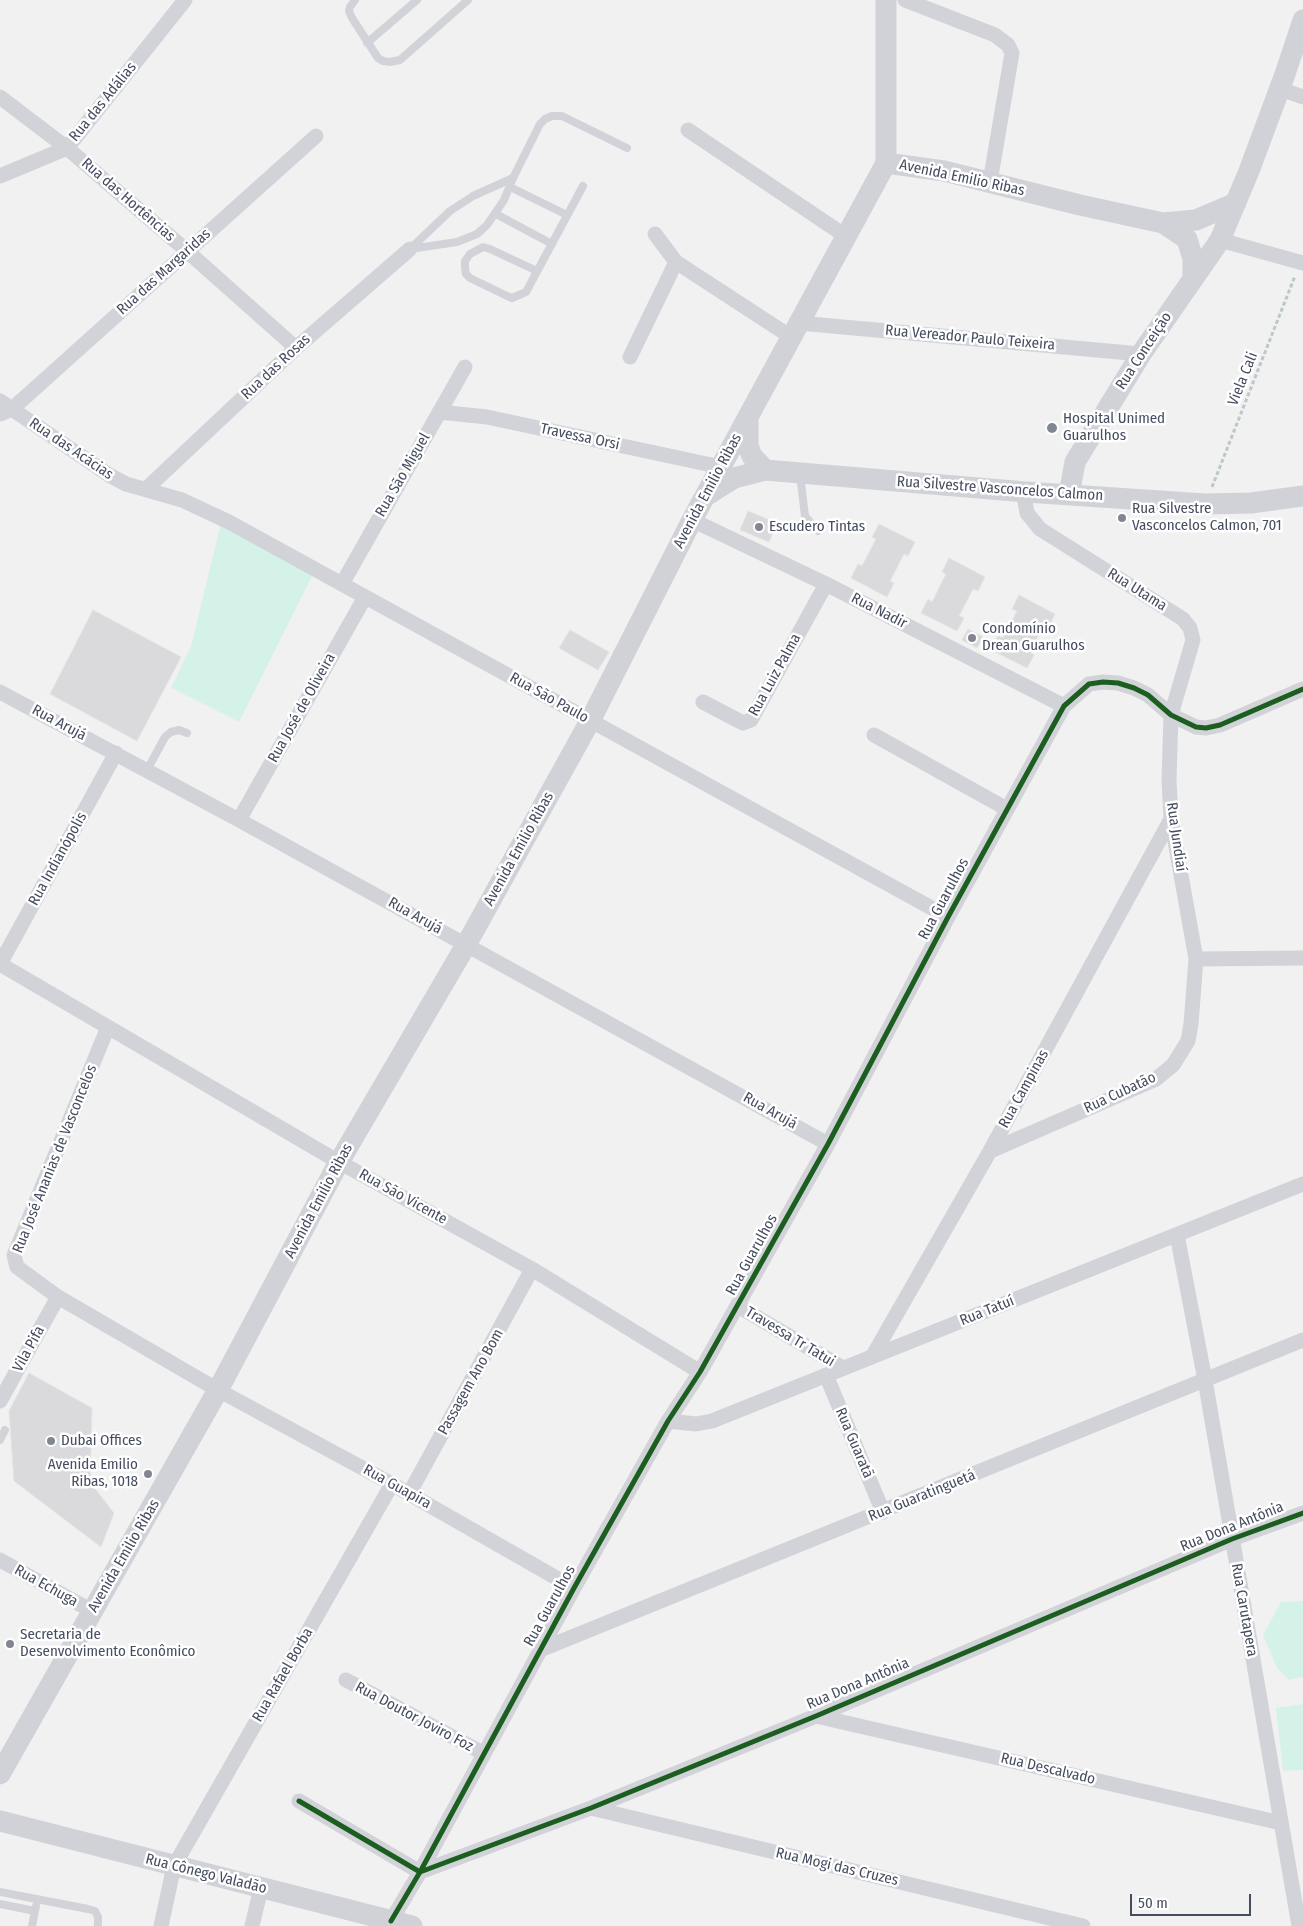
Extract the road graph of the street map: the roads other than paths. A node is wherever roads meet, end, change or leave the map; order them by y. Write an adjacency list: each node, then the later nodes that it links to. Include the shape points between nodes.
1 (185, 0): 14 (street, Rua das Adálias)
2 (355, 0): 8 (lane, via 349,12)
3 (417, 0): 8 (lane)
4 (468, 0): 8 (lane, via 400,60 383,61)
5 (886, 0): 16 (main road)
6 (904, 0): 19 (street, via 995,34 1012,53)
7 (1303, 20): 9 (main road)
8 (367, 43)
9 (1280, 89): 11 (street); 22 (main road)
10 (0, 97): 14 (street, Rua das Hortências)
11 (1303, 97)
12 (688, 130): 27 (street)
13 (316, 136): 31 (street, Rua das Margaridas)
14 (67, 148): 17 (street, Rua das Adálias); 31 (street, Rua das Hortências)
15 (628, 148): 18 (lane, via 562,116 552,116 540,124)
16 (886, 163): 19 (main road, Avenida Emilio Ribas, via 944,171); 27 (main road, Avenida Emilio Ribas)
17 (0, 176)
18 (513, 178): 21 (lane); 30 (lane, via 473,196 450,211)
19 (990, 182): 25 (main road, Avenida Emilio Ribas)
20 (583, 186): 24 (lane)
21 (510, 187): 23 (lane); 24 (lane)
22 (1236, 203): 25 (main road, Avenida Emilio Ribas, via 1196,220); 28 (main road)
23 (496, 214): 29 (lane); 30 (lane, via 478,234 457,242)
24 (567, 215): 29 (lane)
25 (1162, 223): 35 (main road, Avenida Emilio Ribas, via 1187,239 1193,259)
26 (655, 234): 32 (street)
27 (847, 237): 36 (main road, Avenida Emilio Ribas)
28 (1220, 240): 33 (street); 35 (main road, Rua Conceição)
29 (552, 244): 34 (lane)
30 (410, 249): 37 (street, Rua das Rosas)
31 (186, 250): 37 (street, Rua das Hortências); 41 (street, Rua das Margaridas)
32 (676, 262): 36 (street); 39 (street)
33 (1302, 263)
34 (537, 271): 34 (lane, via 482,247 470,254 464,268 470,278 512,298 526,292)
35 (1193, 278): 38 (main road, Rua Conceição)
36 (795, 330): 38 (street, Rua Vereador Paulo Teixeira); 43 (main road, Avenida Emilio Ribas)
37 (296, 348): 47 (street, Rua das Rosas)
38 (1140, 354): 49 (main road, Rua Conceição, via 1075,462)
39 (630, 356)
40 (465, 367): 42 (street, Rua São Miguel)
41 (4, 408): 47 (street, Rua das Acácias, via 109,475)
42 (439, 412): 44 (street, Travessa Orsi, via 487,417); 54 (street, Rua São Miguel)
43 (748, 416): 44 (main road, Avenida Emilio Ribas); 45 (main road, via 748,446 752,456)
44 (721, 467): 51 (main road, Avenida Emilio Ribas)
45 (765, 470): 46 (main road, Rua Silvestre Vasconcelos Calmon); 51 (main road, Rua Silvestre Vasconcelos Calmon, via 734,478)
46 (800, 472): 48 (main road, Rua Silvestre Vasconcelos Calmon); 53 (lane, via 806,516)
47 (146, 489): 54 (street, Rua São Paulo, via 182,500 229,522)
48 (1026, 492): 49 (main road, Rua Silvestre Vasconcelos Calmon); 61 (street, Rua Utama, via 1027,513 1040,529 1183,619 1190,628 1193,640)
49 (1069, 495): 50 (main road, Rua Silvestre Vasconcelos Calmon, via 1205,504 1251,503)
50 (1303, 496)
51 (704, 497): 52 (main road, Avenida Emilio Ribas)
52 (692, 520): 55 (street, Rua Nadir); 62 (main road, Avenida Emilio Ribas)
53 (818, 531)
54 (342, 584): 56 (street, Rua São Paulo)
55 (826, 584): 59 (street, Rua Luiz Palma, via 750,720 743,723); 60 (street, Rua Nadir)
56 (365, 597): 62 (street, Rua São Paulo); 69 (street, Rua José de Oliveira)
57 (1303, 689): 61 (street, Rua Guarulhos, via 1206,728)
58 (0, 692): 65 (street, Rua Arujá)
59 (703, 702)
60 (1064, 706): 61 (street, Rua Guarulhos, via 1089,684 1118,683 1148,695); 67 (street, Rua Guarulhos)
61 (1171, 715): 68 (street, Rua Jundiaí)
62 (590, 721): 70 (street, Rua São Paulo); 71 (main road, Avenida Emilio Ribas)
63 (188, 733): 66 (lane, via 179,730 165,738)
64 (874, 735): 67 (street)
65 (116, 753): 66 (street, Rua Arujá); 74 (street, Rua Indianópolis)
66 (147, 770): 69 (street, Rua Arujá)
67 (1007, 809): 70 (street, Rua Guarulhos)
68 (1171, 819): 73 (street, Rua Jundiaí); 77 (street, Rua Campinas)
69 (239, 820): 71 (street, Rua Arujá)
70 (948, 917): 76 (street, Rua Guarulhos)
71 (466, 945): 76 (street, Rua Arujá); 78 (main road, Avenida Emilio Ribas)
72 (1303, 958): 73 (street)
73 (1196, 959): 77 (street, Rua Cubatão, via 1188,1041 1174,1065 1156,1079)
74 (0, 964): 75 (street, Rua São Vicente)
75 (108, 1026): 78 (street, Rua São Vicente); 82 (street, Rua José Ananias de Vasconcelos, via 14,1255 17,1268)
76 (828, 1144): 83 (street, Rua Guarulhos)
77 (990, 1151): 85 (street, Rua Campinas)
78 (340, 1162): 81 (street, Rua São Vicente); 90 (main road, Avenida Emilio Ribas)
79 (1303, 1184): 80 (street, Rua Tatuí)
80 (1177, 1234): 85 (street, Rua Tatuí); 89 (street, Rua Carutapera)
81 (532, 1269): 87 (street, Rua São Vicente); 96 (street, Passagem Ano Bom)
82 (58, 1297): 90 (street, Rua José Ananias de Vasconcelos); 91 (street, Vila Pifa)
83 (738, 1306): 86 (street, Travessa Tr Tatui); 87 (street, Rua Guarulhos)
84 (1303, 1340): 89 (street, Rua Guaratinguetá)
85 (872, 1357): 86 (street, Rua Tatuí)
86 (843, 1368): 88 (street, Rua Tatuí)
87 (700, 1372): 92 (street, Rua Guarulhos)
88 (826, 1375): 92 (street, Rua Tatuí, via 712,1421 696,1424); 97 (street, Rua Guaratã)
89 (1205, 1380): 97 (street, Rua Guaratinguetá); 99 (street, Rua Carutapera)
90 (218, 1390): 95 (street, Rua Guapira); 102 (main road, Avenida Emilio Ribas)
91 (0, 1401)
92 (668, 1421): 101 (street, Rua Guarulhos)
93 (5, 1430): 94 (lane)
94 (0, 1440)
95 (392, 1484): 96 (street, Rua Guapira); 112 (street, Rua Rafael Borba)
96 (409, 1494): 101 (street, Rua Guapira)
97 (883, 1512): 103 (street, Rua Guaratinguetá)
98 (1303, 1512): 99 (street, Rua Dona Antônia)
99 (1232, 1539): 105 (street, Rua Dona Antônia); 111 (street, Rua Carutapera)
100 (0, 1560): 102 (street, Rua Echuga)
101 (574, 1588): 103 (street, Rua Guarulhos)
102 (92, 1611): 107 (main road, Avenida Emilio Ribas)
103 (540, 1650): 106 (street, Rua Guarulhos)
104 (346, 1680): 106 (street, Rua Doutor Joviro Foz)
105 (816, 1716): 109 (street, Rua Dona Antônia); 111 (street, Rua Descalvado)
106 (483, 1753): 113 (street, Rua Guarulhos)
107 (0, 1774)
108 (299, 1801): 113 (street)
109 (591, 1808): 113 (street, Rua Dona Antônia); 124 (street, Rua Mogi das Cruzes)
110 (0, 1821): 112 (main road, Rua Cônego Valadão)
111 (1281, 1823): 125 (street, Rua Carutapera)
112 (174, 1866): 114 (main road, Rua Cônego Valadão); 122 (street, Rua Rafael Borba)
113 (420, 1872): 119 (street, Rua Guarulhos)
114 (262, 1888): 119 (main road, Rua Cônego Valadão); 123 (street)
115 (0, 1892): 116 (lane)
116 (37, 1899): 118 (lane); 121 (lane, via 95,1912)
117 (0, 1904): 118 (lane)
118 (35, 1910): 120 (lane)
119 (402, 1924)
120 (32, 1926)
121 (98, 1926)
122 (161, 1926)
123 (252, 1926)
124 (1084, 1926)
125 (1299, 1926)

